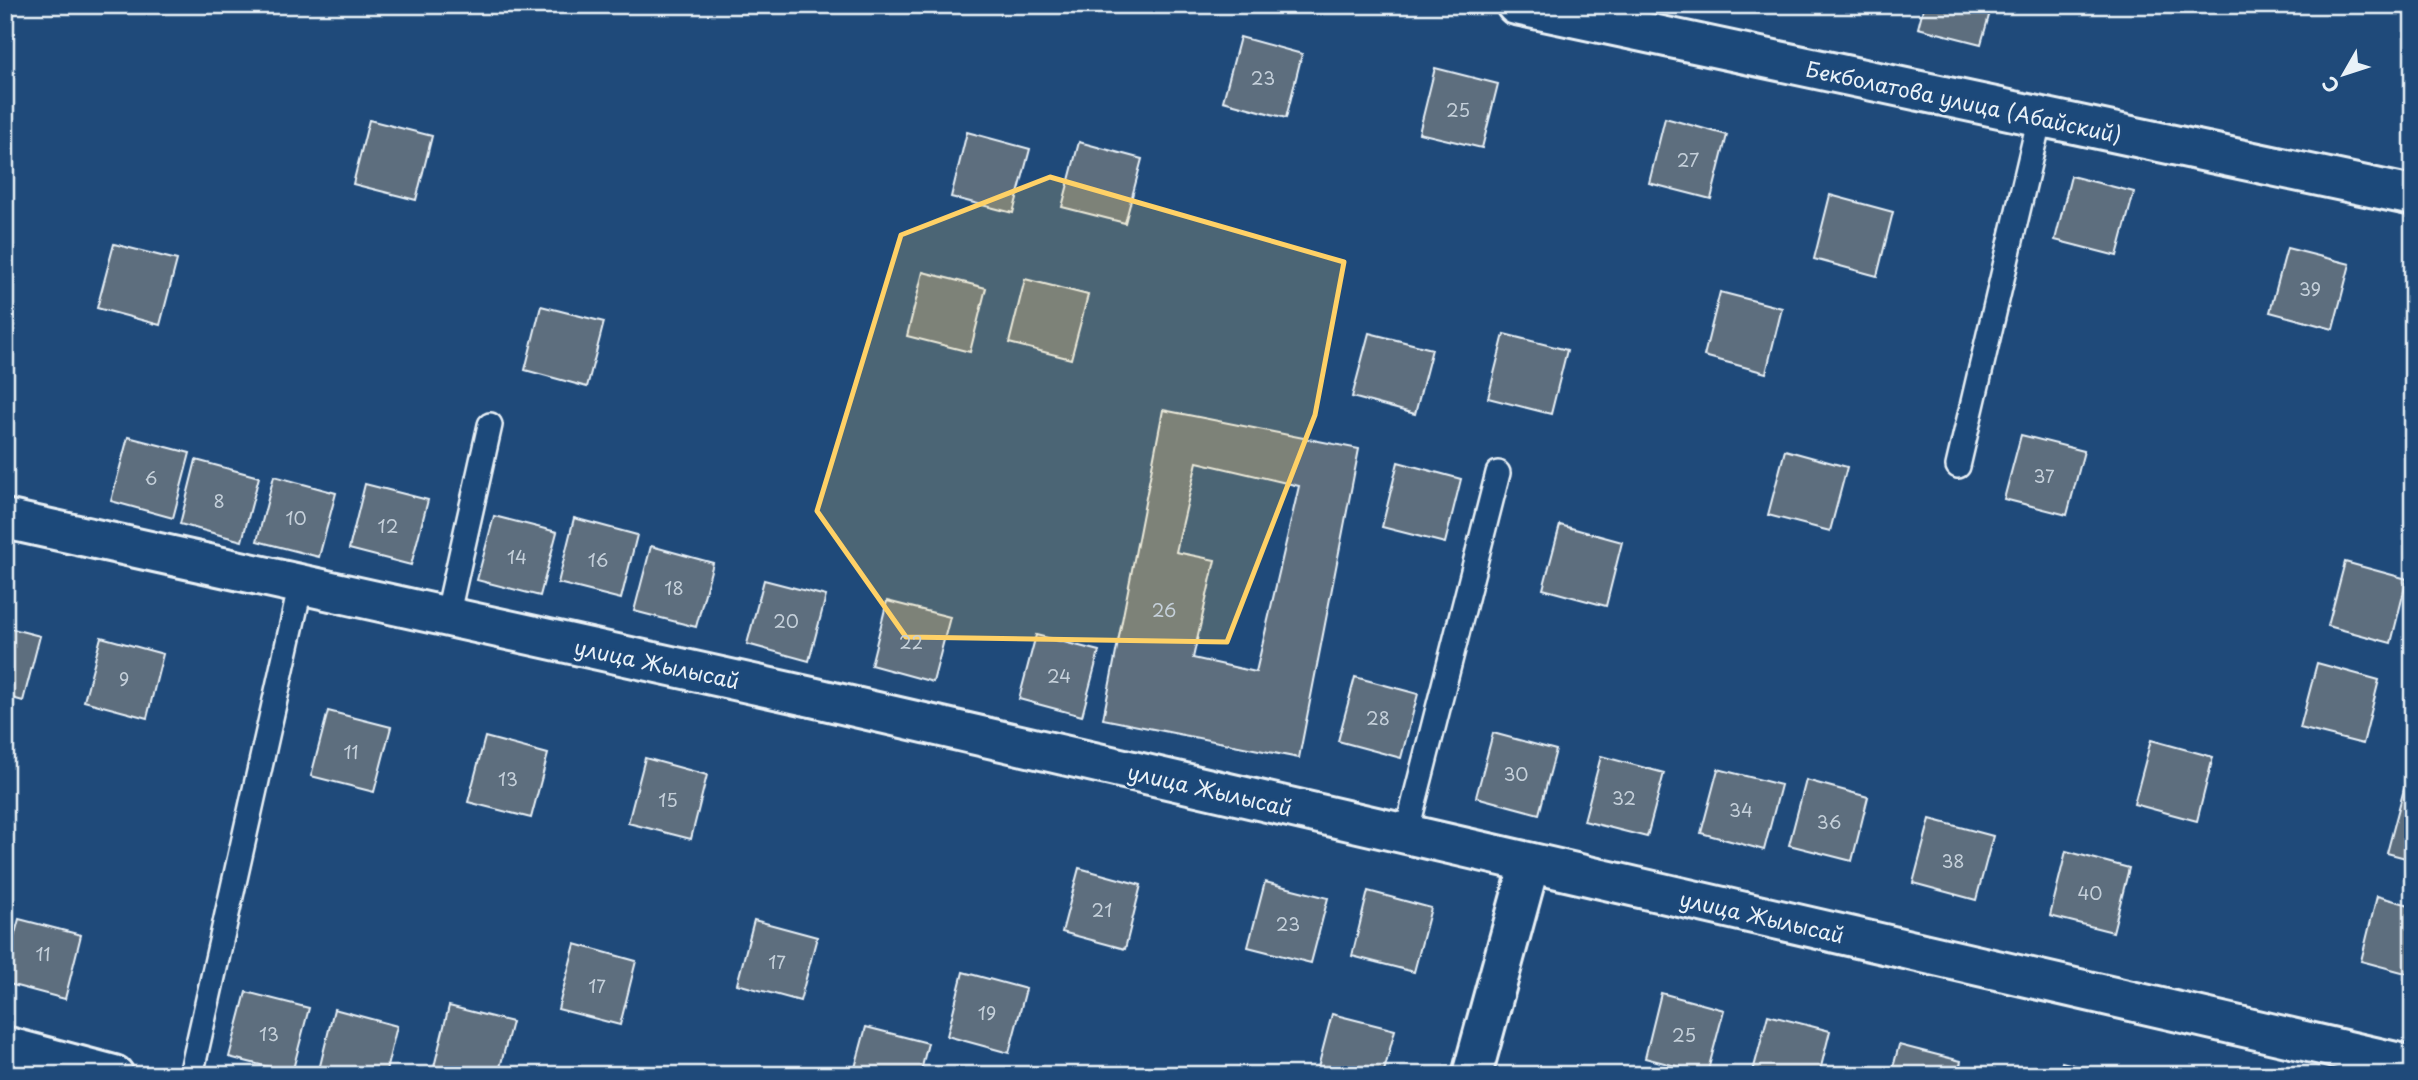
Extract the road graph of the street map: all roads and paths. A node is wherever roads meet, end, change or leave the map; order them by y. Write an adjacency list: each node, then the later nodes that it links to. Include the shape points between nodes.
1 (1516, 5): 2 (street, Бекболатова улица (Абайский))
2 (2040, 117): 3 (street, Бекболатова улица (Абайский)); 5 (lane)
3 (2413, 196)
4 (489, 425): 9 (lane)
5 (1958, 466)
6 (1498, 473): 10 (lane)
7 (5, 519): 8 (street, улица Жылысай)
8 (301, 584): 9 (street, улица Жылысай); 15 (lane)
9 (447, 617): 10 (street, улица Жылысай)
10 (1406, 834): 11 (street, улица Жылысай)
11 (1530, 863): 13 (street, улица Жылысай); 16 (street)
12 (5, 1046): 14 (street)
13 (2413, 1066)
14 (114, 1075)
15 (191, 1075)
16 (1472, 1075)

